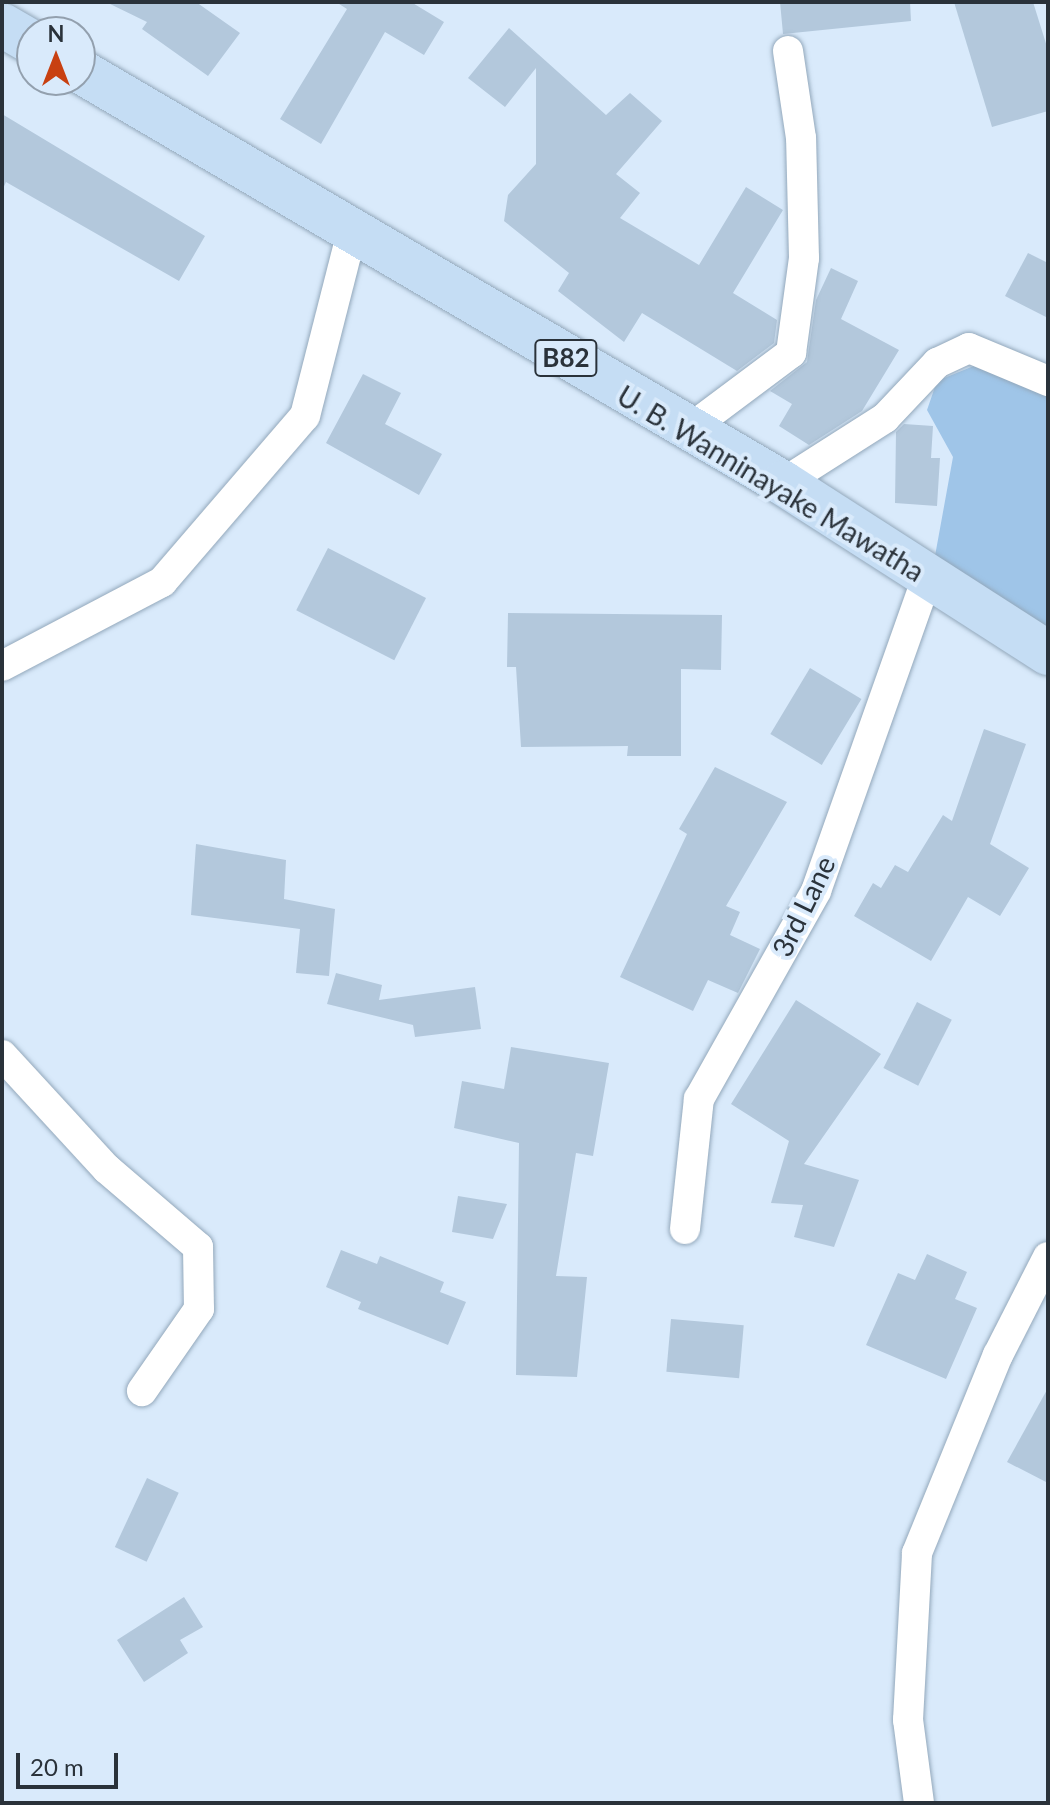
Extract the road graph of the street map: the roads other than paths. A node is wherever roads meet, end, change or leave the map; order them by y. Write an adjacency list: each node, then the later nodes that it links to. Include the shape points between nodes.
1 (788, 51): 5 (street, via 801,138 804,258 791,353)
2 (96, 80): 3 (main road, U. B. Wanninayake Mawatha / B82)
3 (352, 232): 5 (main road, U. B. Wanninayake Mawatha / B82); 9 (street, via 305,416 162,582)
4 (1048, 381): 6 (street, via 969,348 937,363 885,418)
5 (688, 430): 6 (main road, U. B. Wanninayake Mawatha / B82)
6 (783, 483): 7 (main road, U. B. Wanninayake Mawatha / B82)
7 (927, 578): 8 (main road, U. B. Wanninayake Mawatha / B82); 11 (street, 3rd Lane, via 816,891 699,1099)
8 (1048, 653)
9 (2, 666)
10 (2, 1055): 13 (street, via 107,1169 198,1247 199,1309)
11 (685, 1229)
12 (1048, 1257): 14 (street, via 998,1355 917,1553 908,1720)
13 (142, 1391)
14 (919, 1803)

